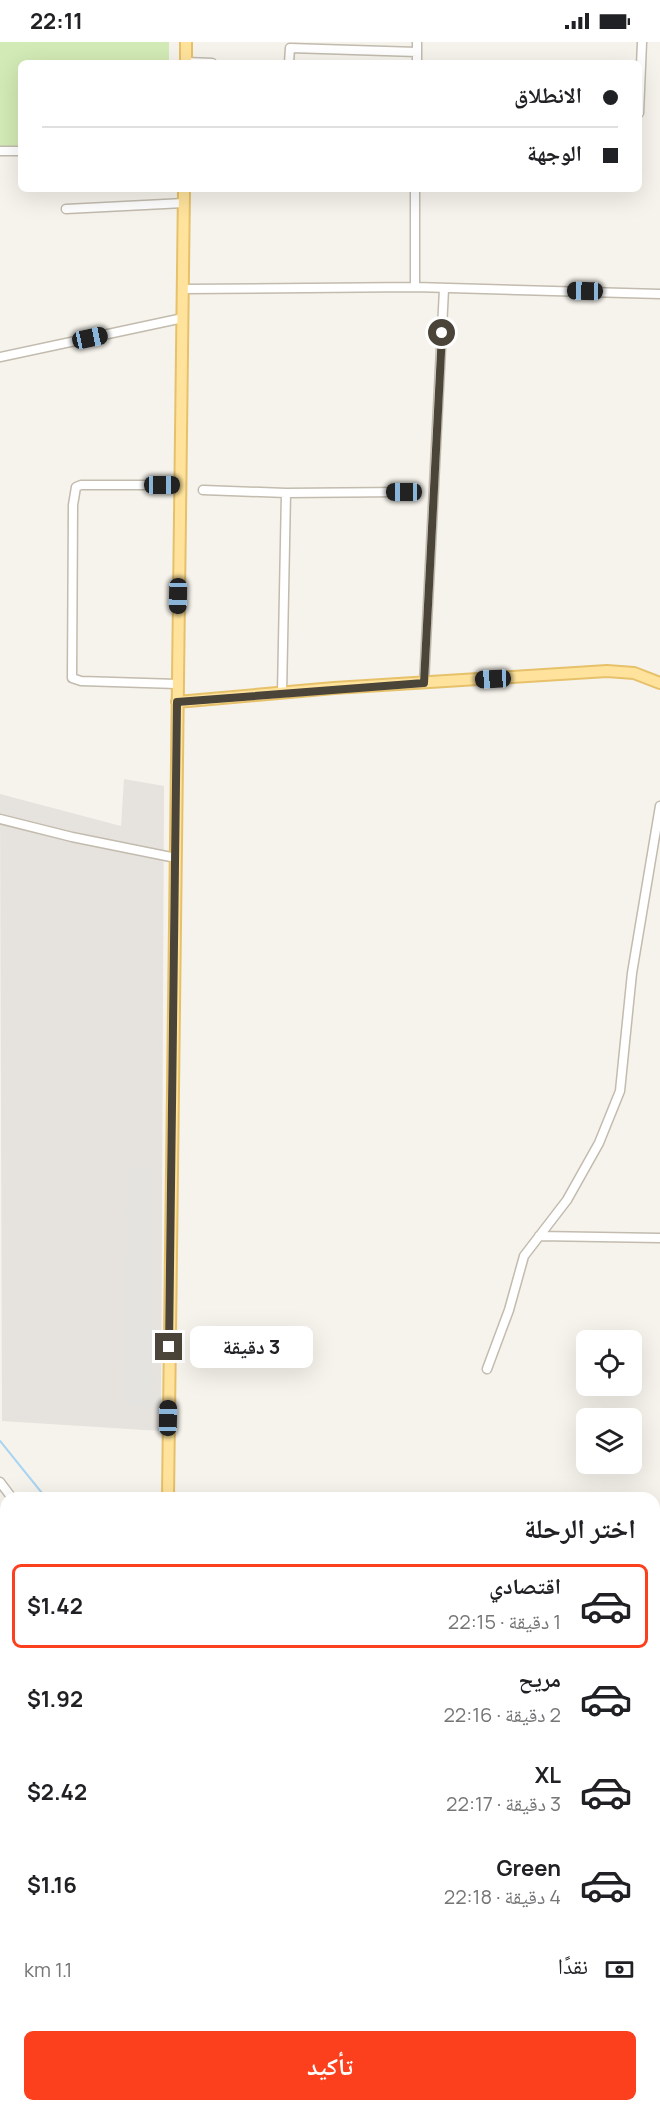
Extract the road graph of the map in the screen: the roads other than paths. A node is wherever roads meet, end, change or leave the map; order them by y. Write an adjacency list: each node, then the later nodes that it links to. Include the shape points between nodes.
1 (186, 42): 5 (main road)
2 (417, 42): 4 (street)
3 (642, 42): 8 (street)
4 (417, 52): 6 (street, via 290,48); 7 (street)
5 (186, 60)
6 (290, 60)
7 (417, 60)
8 (641, 60)
9 (0, 151): 10 (street)
10 (18, 151)
11 (184, 192): 13 (main road)
12 (415, 192): 15 (street)
13 (184, 203): 14 (street); 17 (main road)
14 (66, 209)
15 (415, 287): 16 (street); 17 (street)
16 (444, 289): 18 (street); 25 (street)
17 (184, 290): 19 (main road)
18 (660, 294)
19 (183, 318): 20 (street); 21 (main road)
20 (0, 357)
21 (180, 485): 27 (main road); 27 (street, via 81,486 76,487 73,505 72,678)
22 (203, 490): 24 (street)
23 (404, 492): 24 (street)
24 (286, 493): 28 (street)
25 (424, 683): 26 (main road, via 607,672 634,673); 28 (main road)
26 (660, 683)
27 (177, 684): 29 (main road)
28 (282, 693): 29 (main road)
29 (177, 702): 32 (main road)
30 (660, 806): 33 (street, via 632,973 620,1091 594,1153 567,1200)
31 (0, 819): 32 (street)
32 (176, 858): 36 (main road)
33 (539, 1236): 34 (street); 35 (street, via 524,1256)
34 (660, 1238)
35 (487, 1369)
36 (168, 1492)

